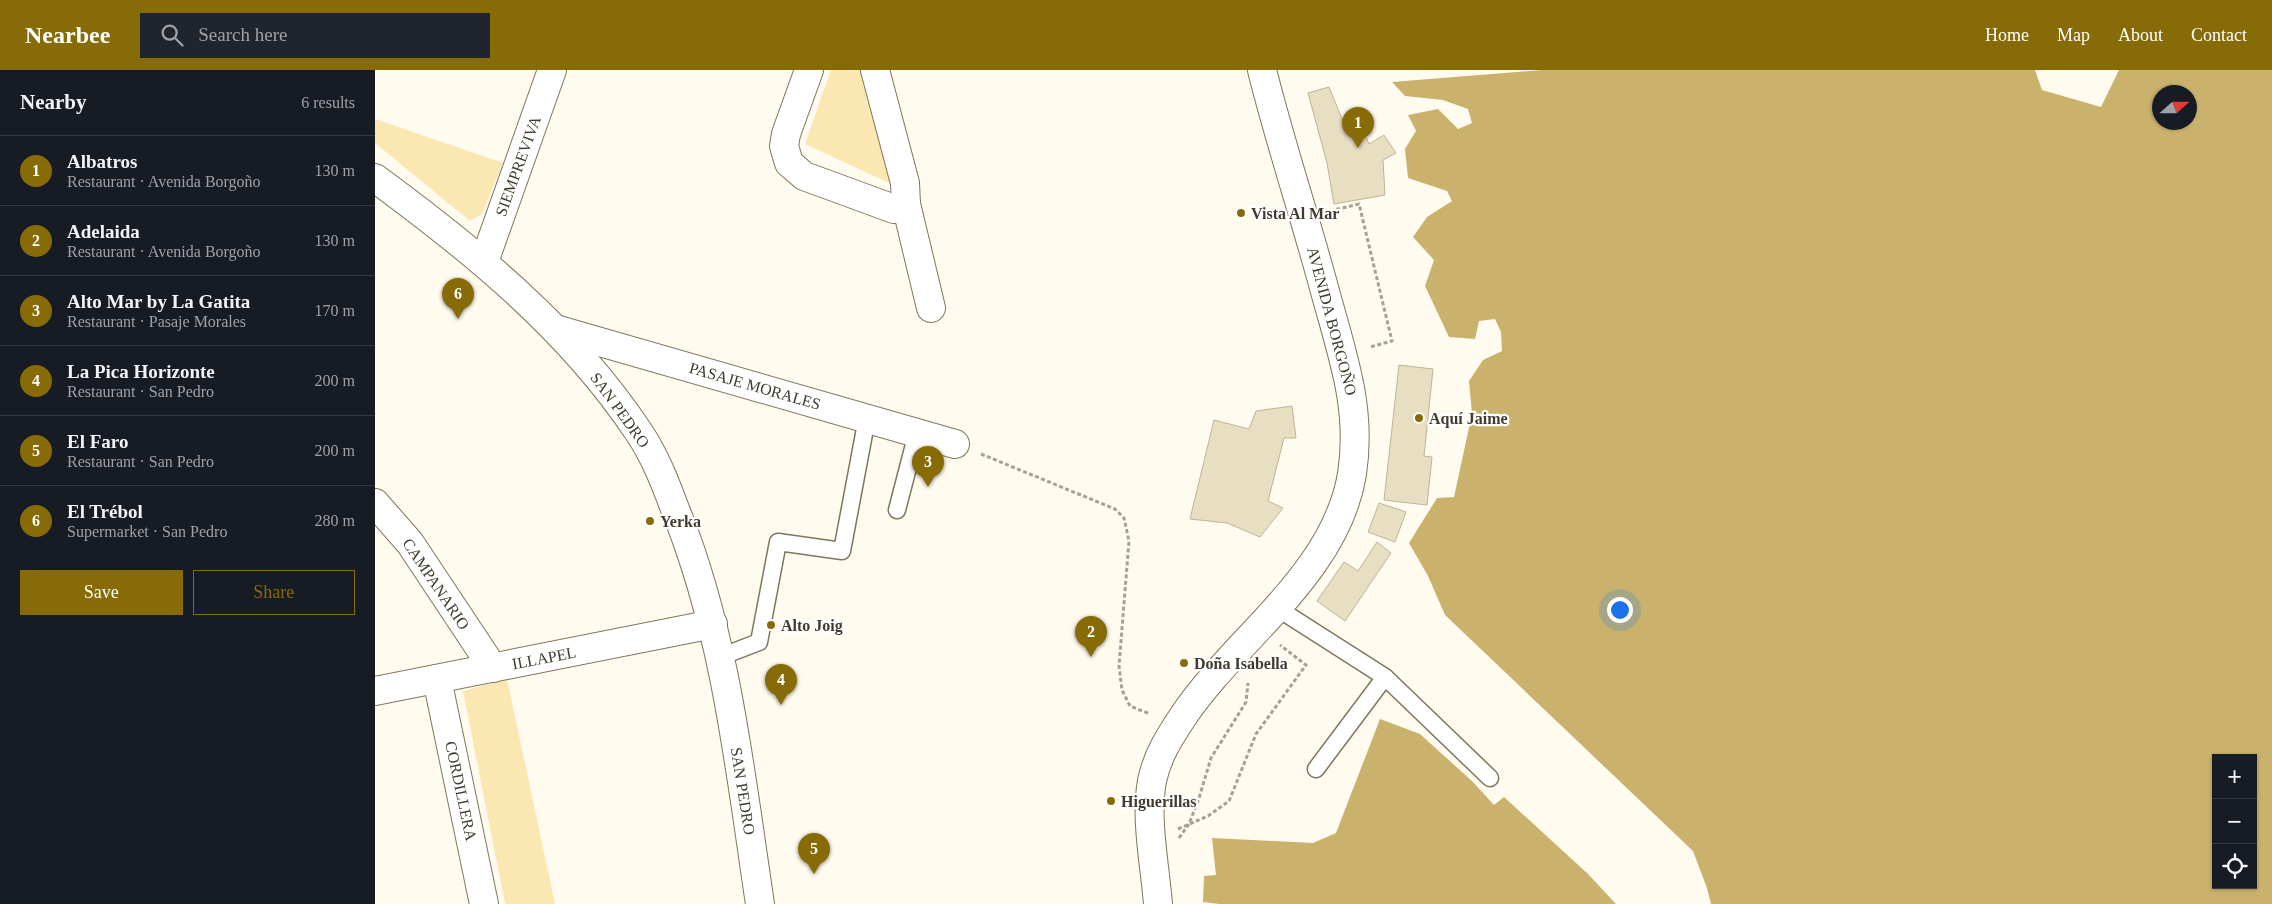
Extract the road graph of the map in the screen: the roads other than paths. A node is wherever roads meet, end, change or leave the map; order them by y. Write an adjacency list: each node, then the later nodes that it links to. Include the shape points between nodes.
1 (552, 70): 7 (street, SIEMPREVIVA)
2 (809, 70): 6 (street, via 785,134 784,146 789,163 805,176 894,209 901,209)
3 (875, 70): 6 (street, via 905,183)
4 (1262, 70): 15 (street, AVENIDA BORGOÑO, via 1277,128 1320,209 1351,385 1356,446 1351,477 1336,525)
5 (375, 178): 7 (street, SAN PEDRO)
6 (906, 204): 8 (street)
7 (484, 262): 9 (street, SAN PEDRO)
8 (931, 308)
9 (555, 329): 10 (street, PASAJE MORALES); 16 (street, SAN PEDRO, via 604,384 639,432 663,477 693,553)
10 (867, 418): 11 (street, PASAJE MORALES); 17 (lane, via 842,551 779,542 759,642)
11 (917, 433): 12 (street, PASAJE MORALES); 14 (lane)
12 (955, 444)
13 (375, 503): 18 (street, CAMPANARIO, via 410,543)
14 (897, 510)
15 (1283, 611): 19 (lane); 26 (street, AVENIDA BORGOÑO, via 1204,687 1161,754 1149,799 1161,846)
16 (713, 624): 17 (street, SAN PEDRO); 18 (street, ILLAPEL)
17 (720, 657): 25 (street, SAN PEDRO)
18 (493, 668): 20 (street, ILLAPEL)
19 (1385, 677): 22 (lane); 23 (lane)
20 (437, 679): 21 (street, ILLAPEL); 24 (street, CORDILLERA)
21 (375, 691)
22 (1315, 769)
23 (1490, 778)
24 (484, 904)
25 (760, 904)
26 (1158, 904)

